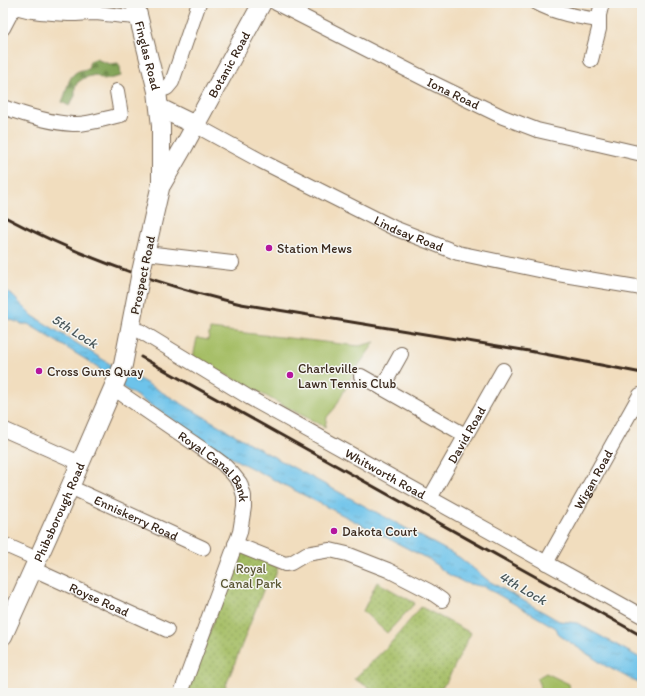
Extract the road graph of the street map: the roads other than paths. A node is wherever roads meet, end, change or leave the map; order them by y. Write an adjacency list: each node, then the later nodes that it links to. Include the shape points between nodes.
1 (199, 3): 12 (street, via 172,82)
2 (262, 3): 14 (main road, Botanic Road)
3 (276, 3): 15 (street, Iona Road, via 503,117 537,130)
4 (537, 3): 8 (street, via 547,9)
5 (602, 3): 8 (street)
6 (11, 5): 7 (street, via 33,11 115,16); 9 (street)
7 (137, 10): 12 (main road, Finglas Road)
8 (599, 20): 10 (street)
9 (3, 28)
10 (592, 60)
11 (117, 91): 13 (street, via 121,115 92,122 55,122)
12 (158, 99): 14 (main road); 16 (main road, Prospect Road)
13 (3, 107)
14 (196, 125): 16 (main road, Prospect Road); 19 (street, Lindsay Road, via 394,228 458,253)
15 (642, 154)
16 (161, 184): 17 (main road, Prospect Road)
17 (146, 253): 18 (street); 20 (main road, Prospect Road)
18 (232, 263)
19 (642, 288)
20 (130, 329): 24 (main road, Prospect Road, via 123,365); 31 (street, Whitworth Road, via 140,331 250,398)
21 (401, 354): 25 (street)
22 (503, 370): 28 (street, David Road)
23 (361, 376): 25 (street)
24 (113, 388): 29 (main road, Phibsborough Road); 33 (street, Royal Canal Bank, via 223,464 240,483 244,507 240,532)
25 (382, 388): 28 (street)
26 (640, 395): 35 (street, Wigan Road)
27 (3, 429): 29 (street)
28 (466, 435): 31 (street, David Road)
29 (80, 463): 30 (main road, Phibsborough Road)
30 (70, 487): 34 (street, Enniskerry Road); 36 (main road, Phibsborough Road)
31 (430, 498): 35 (street, Whitworth Road)
32 (3, 544): 36 (street, Royse Road)
33 (235, 544): 37 (street, via 285,564 306,554 330,550 347,554 388,570 429,590); 41 (street, Royal Canal Bank)
34 (203, 548)
35 (546, 563): 38 (street, Whitworth Road)
36 (35, 564): 39 (street, Royse Road); 40 (main road, Phibsborough Road)
37 (442, 600)
38 (642, 616)
39 (167, 630)
40 (3, 636)
41 (181, 693)

